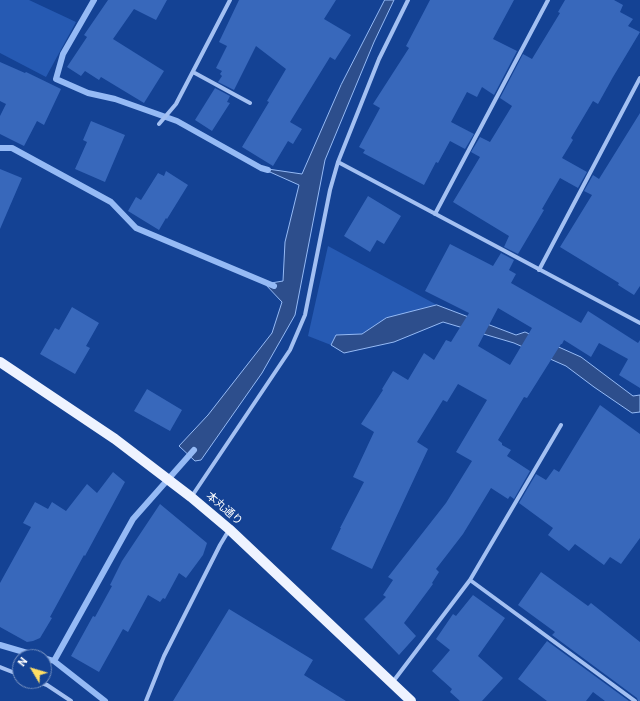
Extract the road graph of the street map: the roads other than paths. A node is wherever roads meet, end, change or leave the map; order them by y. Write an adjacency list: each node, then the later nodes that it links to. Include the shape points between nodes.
1 (230, 0): 4 (street)
2 (408, 0): 8 (street, via 379,59)
3 (548, 0): 9 (street)
4 (193, 72): 6 (street); 7 (street, via 176,104)
5 (640, 78): 10 (street)
6 (250, 102)
7 (159, 124)
8 (338, 162): 9 (street); 14 (street, via 305,315 290,350)
9 (435, 214): 10 (street)
10 (539, 270): 11 (street)
11 (640, 323)
12 (0, 362): 14 (main road, 本丸通り, via 115,439)
13 (561, 424): 16 (street)
14 (191, 496): 15 (main road, 本丸通り)
15 (229, 529): 19 (main road, 本丸通り); 22 (street, via 164,656)
16 (470, 580): 19 (street); 24 (street)
17 (0, 667): 18 (street)
18 (12, 672)
19 (392, 683): 23 (main road, 本丸通り)
20 (52, 688): 21 (street)
21 (71, 701)
22 (146, 701)
23 (411, 701)
24 (635, 701)

